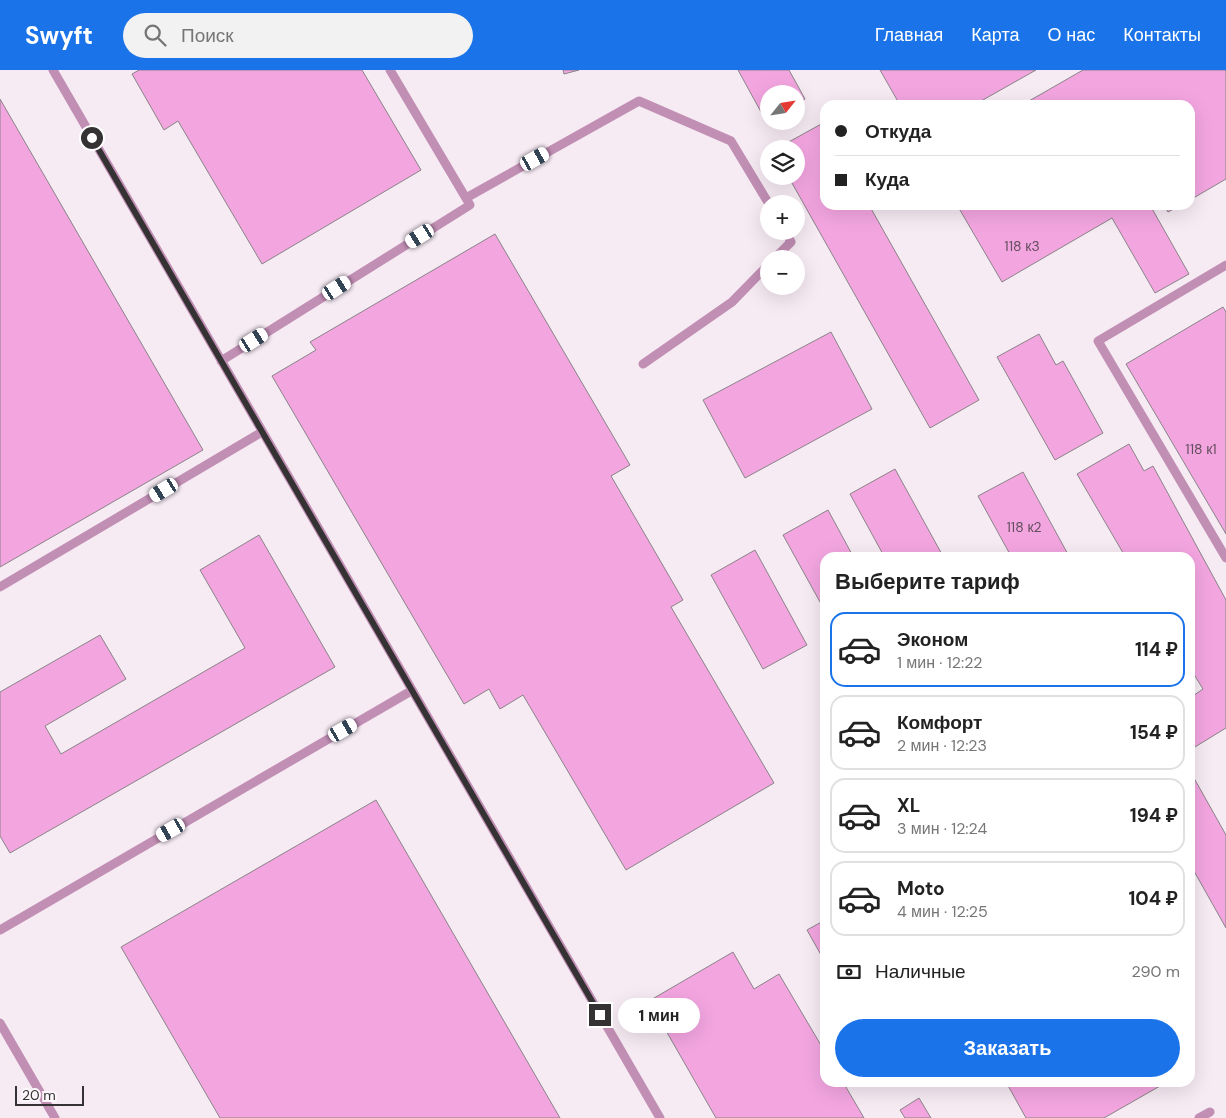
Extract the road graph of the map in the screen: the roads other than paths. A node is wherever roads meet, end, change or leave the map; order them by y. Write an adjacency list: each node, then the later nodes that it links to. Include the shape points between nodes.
1 (53, 70): 9 (lane)
2 (390, 70): 4 (lane)
3 (764, 195): 4 (lane, via 731,141 639,101)
4 (466, 198): 9 (lane, via 470,205)
5 (790, 240): 6 (lane)
6 (783, 250)
7 (1226, 265): 12 (lane, via 1098,341)
8 (760, 273): 10 (lane, via 732,302)
9 (221, 361): 11 (lane)
10 (643, 364)
11 (262, 432): 13 (lane); 14 (lane)
12 (1226, 558)
13 (0, 587)
14 (411, 691): 15 (lane); 19 (lane)
15 (0, 930)
16 (0, 1023): 18 (lane)
17 (1210, 1112): 20 (lane)
18 (55, 1118)
19 (660, 1118)
20 (1199, 1118)

